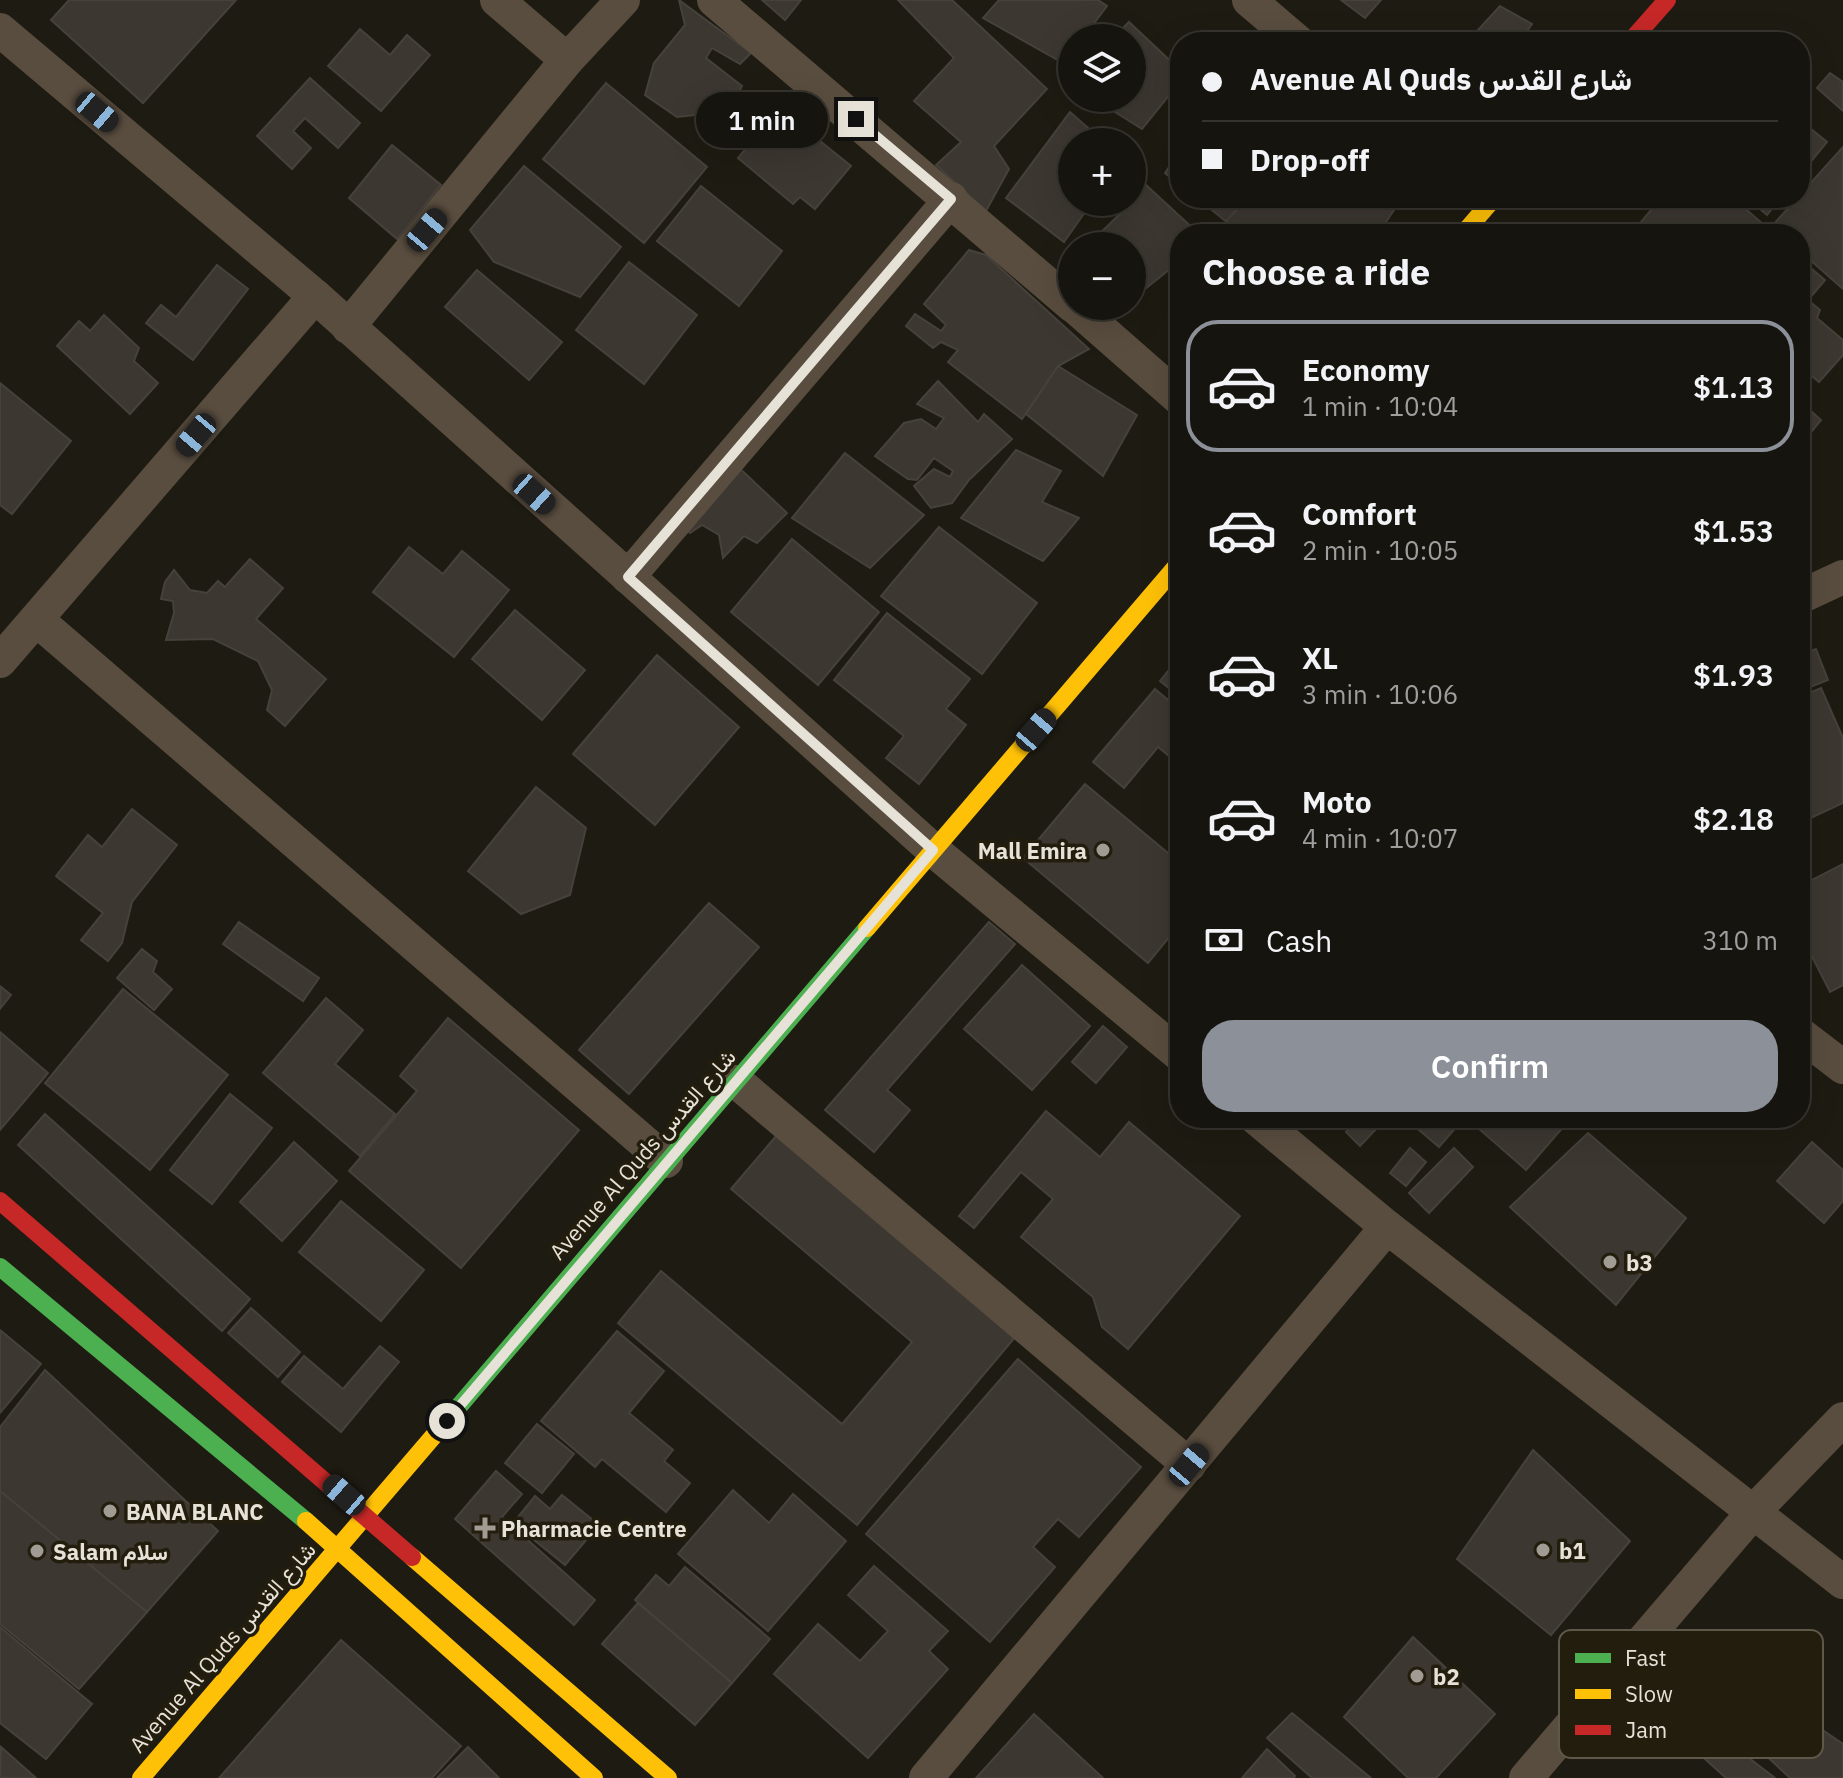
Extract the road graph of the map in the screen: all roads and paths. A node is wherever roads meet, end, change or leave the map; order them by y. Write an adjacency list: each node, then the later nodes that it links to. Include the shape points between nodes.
1 (623, 0): 9 (street)
2 (714, 0): 10 (street)
3 (1249, 0): 7 (street)
4 (1667, 0): 8 (street)
5 (510, 4): 9 (street)
6 (0, 30): 12 (street)
7 (1286, 32)
8 (1639, 32)
9 (567, 60): 14 (street)
10 (951, 199): 11 (street); 17 (street)
11 (1058, 292)
12 (315, 296): 14 (street); 20 (street)
13 (1090, 320): 15 (street)
14 (348, 327): 17 (street)
15 (1170, 390)
16 (1170, 574): 22 (street, Avenue Al Quds شارع القدس)
17 (628, 577): 22 (street)
18 (1843, 577): 19 (street)
19 (1810, 592)
20 (37, 620): 21 (street); 26 (street)
21 (0, 661)
22 (933, 850): 23 (street); 24 (street, Avenue Al Quds شارع القدس)
23 (1170, 1047)
24 (737, 1082): 26 (street, Avenue Al Quds شارع القدس); 31 (street)
25 (1268, 1128): 28 (street)
26 (666, 1161): 33 (street, Avenue Al Quds شارع القدس)
27 (0, 1201): 33 (street)
28 (1387, 1227): 31 (street); 32 (street)
29 (0, 1267): 34 (street)
30 (1843, 1419): 32 (street)
31 (1189, 1465): 41 (street)
32 (1755, 1510): 35 (street); 36 (street)
33 (367, 1515): 34 (street, Avenue Al Quds شارع القدس); 40 (street)
34 (338, 1549): 38 (street, Avenue Al Quds شارع القدس); 39 (street)
35 (1843, 1582)
36 (1652, 1630)
37 (1559, 1739): 42 (street)
38 (141, 1778)
39 (594, 1778)
40 (668, 1778)
41 (926, 1778)
42 (1526, 1778)

